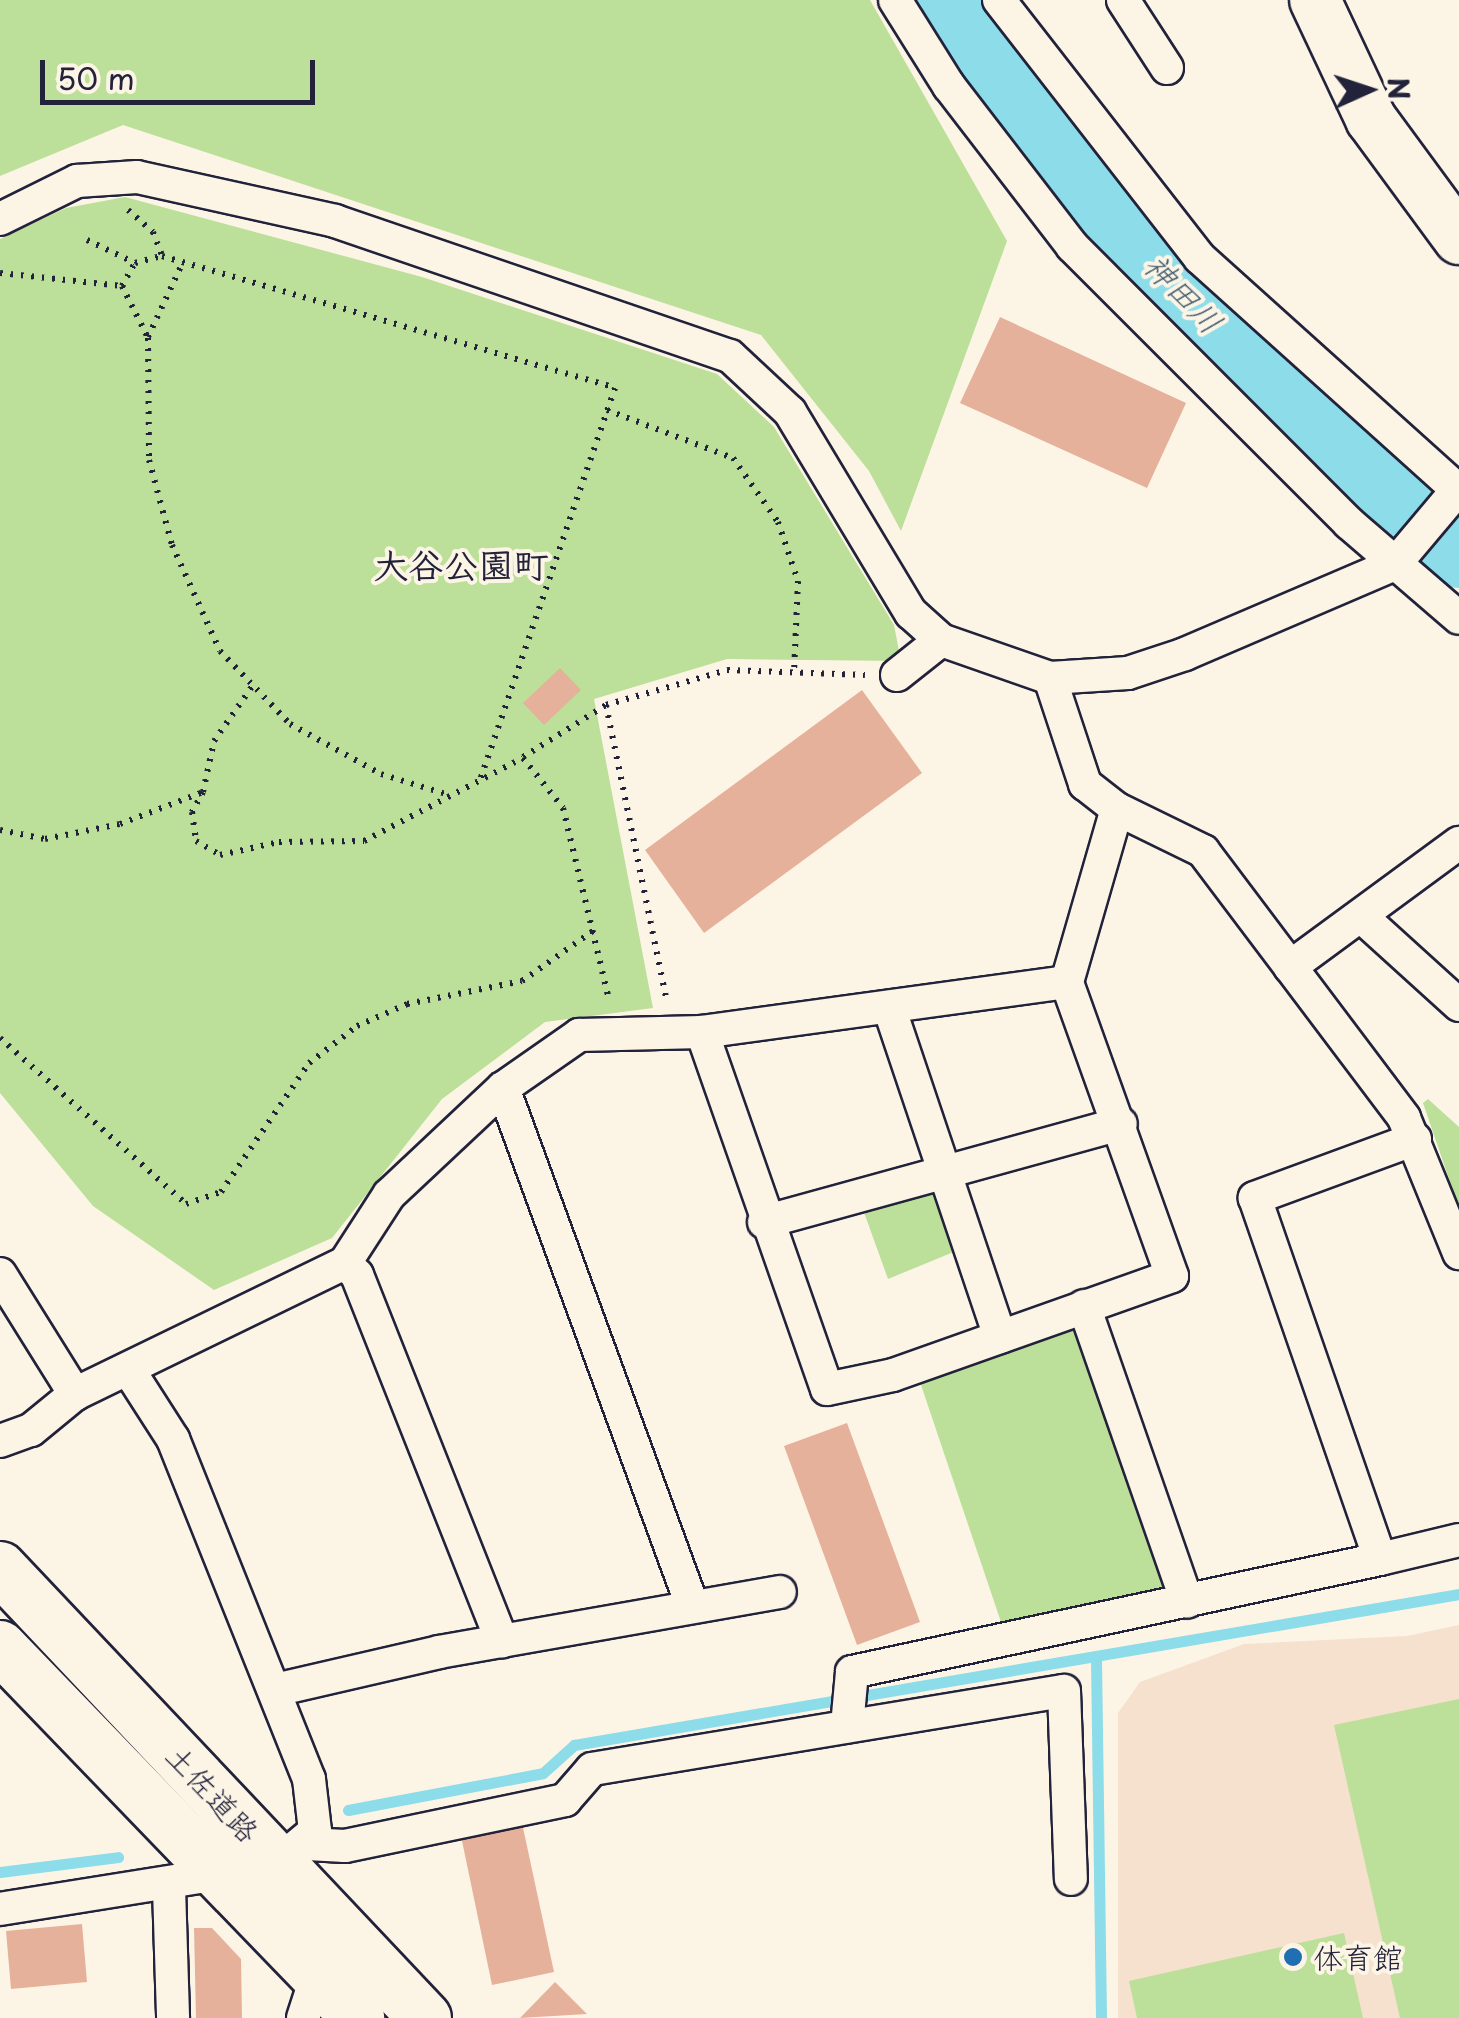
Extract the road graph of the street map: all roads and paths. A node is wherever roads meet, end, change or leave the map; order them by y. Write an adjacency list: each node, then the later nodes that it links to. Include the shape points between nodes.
1 (896, 0): 16 (street, via 949,86 1072,246)
2 (1000, 0): 15 (street, via 1200,258)
3 (1122, 0): 5 (street)
4 (1315, 0): 7 (main road, via 1372,119)
5 (1167, 68)
6 (0, 218): 18 (street, via 78,180 137,177 335,221 730,356 790,412 911,612)
7 (1459, 239)
8 (87, 240): 9 (path)
9 (136, 263): 10 (path, via 162,256); 12 (path)
10 (182, 264): 13 (path); 14 (path, via 615,388)
11 (0, 272): 12 (path)
12 (122, 286): 13 (path)
13 (148, 338): 22 (path, via 150,460 172,545 220,651)
14 (608, 410): 19 (path, via 733,458 778,522 798,581); 25 (path)
15 (1457, 492): 16 (street)
16 (1399, 560): 17 (street); 21 (street, via 1185,654 1128,673)
17 (1459, 618)
18 (941, 640): 20 (street); 21 (street)
19 (794, 673): 20 (path); 23 (path, via 727,670)
20 (896, 675)
21 (1050, 678): 28 (street, via 1085,784)
22 (253, 685): 26 (path, via 214,741); 27 (path, via 290,724 381,774)
23 (606, 705): 24 (path); 37 (path)
24 (522, 758): 25 (path); 32 (path, via 563,808)
25 (480, 784): 27 (path)
26 (204, 792): 27 (path, via 192,812 196,840 220,855 279,842 364,841); 29 (path, via 120,824 45,839)
27 (447, 795)
28 (1116, 809): 33 (street, via 1203,851); 34 (street)
29 (0, 830)
30 (1459, 843): 31 (street)
31 (1362, 917): 33 (street); 35 (street)
32 (593, 931): 38 (path); 39 (path, via 522,982 408,1004 357,1026 309,1063 221,1192 186,1204)
33 (1290, 967): 42 (street)
34 (1067, 982): 36 (street); 41 (street)
35 (1459, 1005)
36 (889, 1007): 37 (street); 43 (street)
37 (688, 1032): 38 (street); 44 (street)
38 (617, 1033): 40 (street, via 579,1035)
39 (0, 1038)
40 (503, 1088): 46 (street, via 389,1195); 58 (street)
41 (1122, 1124): 43 (street); 48 (street, via 1172,1276)
42 (1415, 1139): 45 (street); 54 (street, via 1255,1198)
43 (944, 1173): 44 (street); 49 (street)
44 (764, 1222): 49 (street, via 827,1389 893,1375)
45 (1459, 1253)
46 (345, 1263): 50 (street); 59 (street, via 357,1275)
47 (0, 1274): 51 (street)
48 (1084, 1306): 49 (street); 57 (street)
49 (1000, 1336)
50 (130, 1372): 51 (street); 61 (street, via 173,1439)
51 (75, 1394): 52 (street, via 31,1430)
52 (0, 1441)
53 (1459, 1540): 54 (street)
54 (1380, 1559): 57 (street)
55 (0, 1568): 63 (highway, 土佐道路)
56 (780, 1592): 58 (street)
57 (1188, 1602): 62 (street, via 852,1672)
58 (692, 1605): 59 (street)
59 (502, 1640): 61 (street)
60 (0, 1647): 64 (highway, 土佐道路)
61 (275, 1690): 63 (street, via 310,1779 315,1831)
62 (848, 1708): 63 (street, via 592,1769 565,1800 345,1846); 65 (street, via 1064,1691)
63 (290, 1850): 64 (street); 71 (highway, 土佐道路)
64 (221, 1876): 66 (street); 68 (highway, 土佐道路)
65 (1071, 1878)
66 (169, 1888): 67 (street); 69 (street)
67 (0, 1908)
68 (310, 1997): 70 (highway, 土佐道路)
69 (173, 2018)
70 (358, 2018)
71 (425, 2018)

